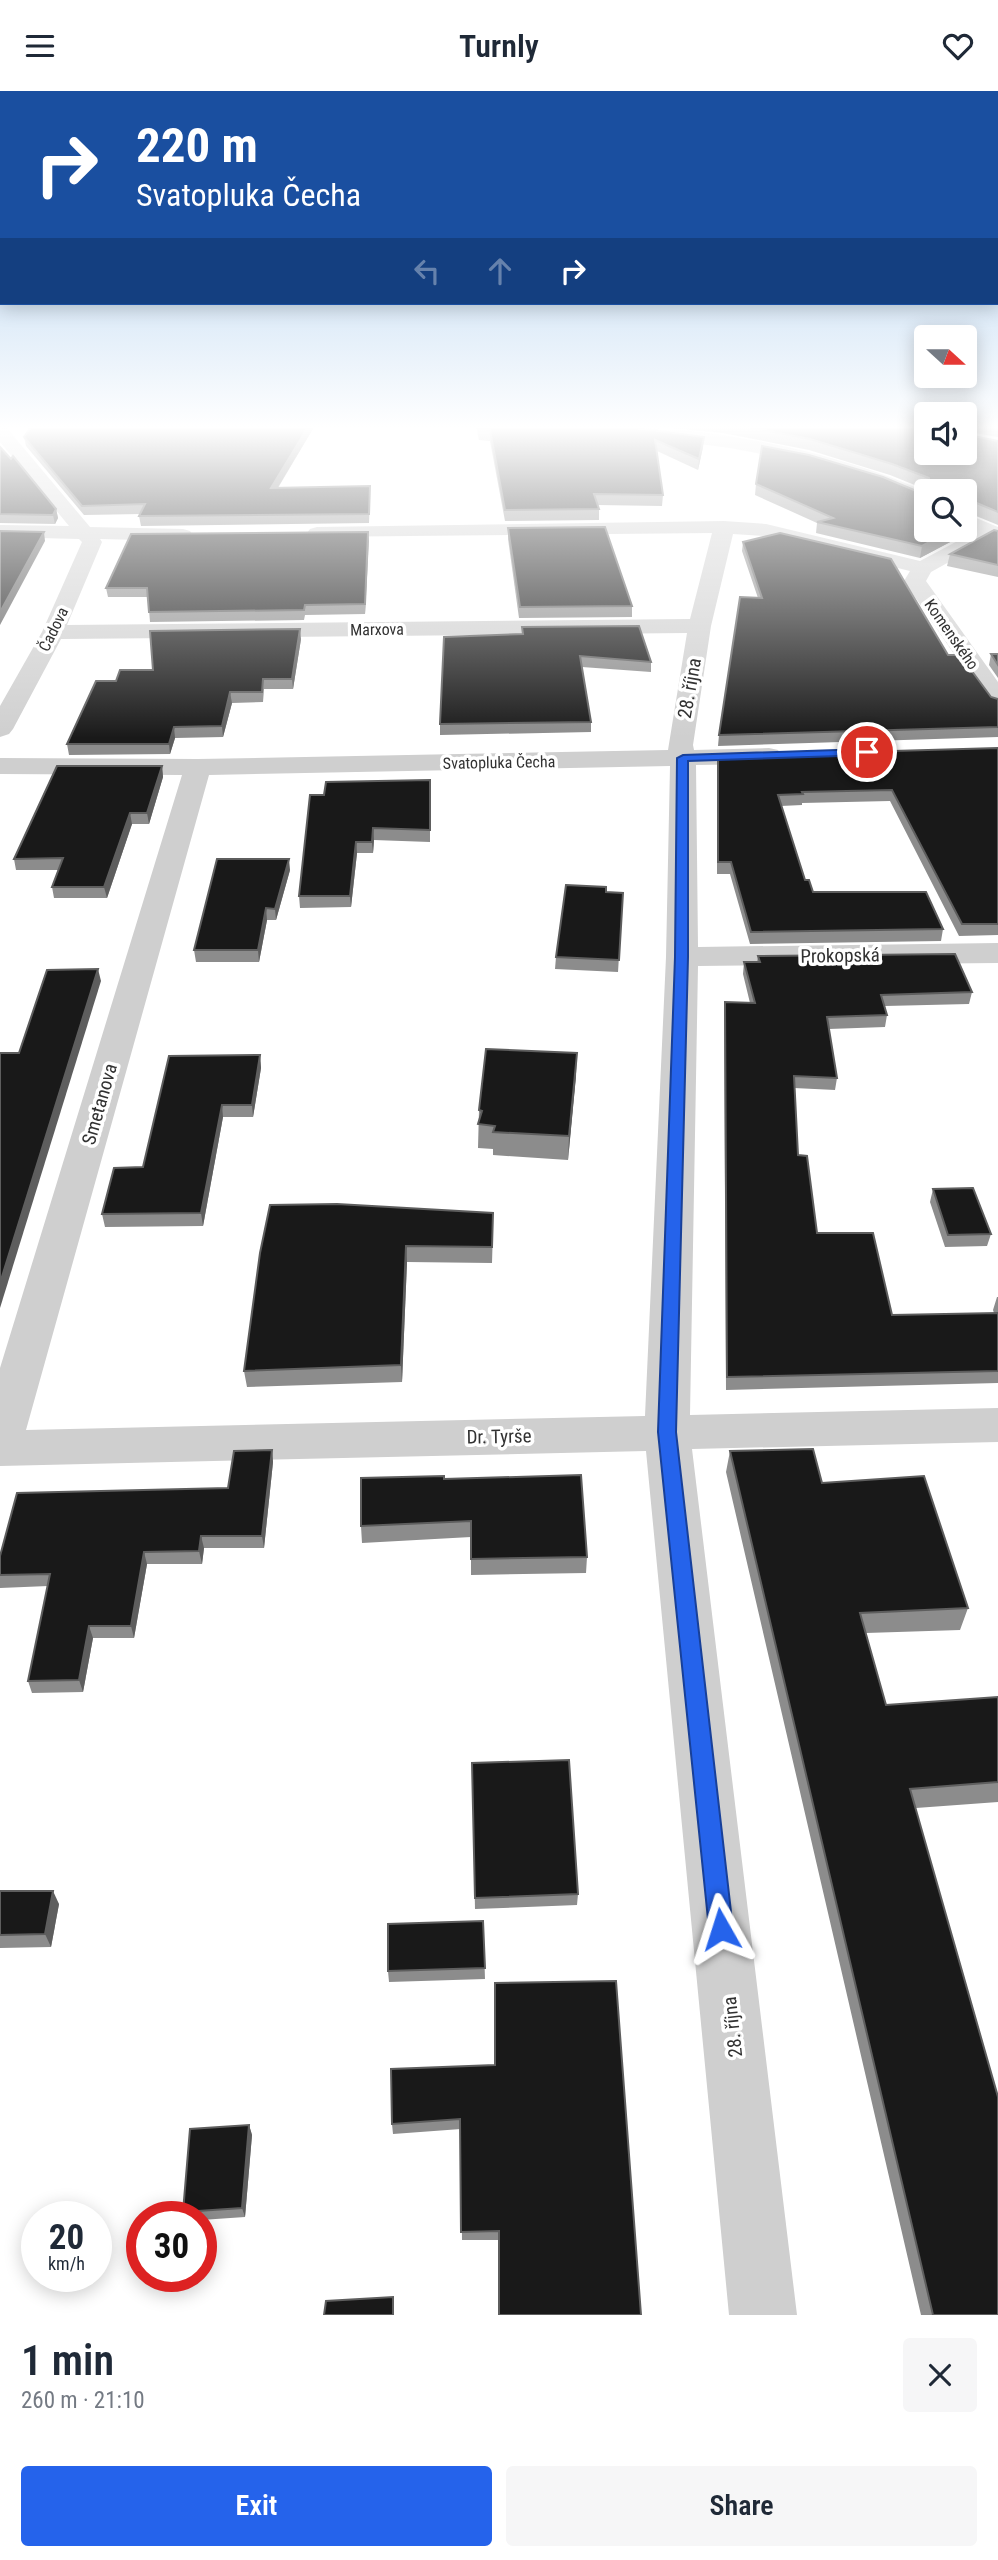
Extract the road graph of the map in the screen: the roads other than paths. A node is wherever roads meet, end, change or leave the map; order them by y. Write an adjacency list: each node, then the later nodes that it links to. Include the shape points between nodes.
1 (0, 531): 6 (street)
2 (489, 531): 7 (street)
3 (723, 531): 10 (street, 28. října)
4 (769, 531): 9 (street)
5 (995, 531): 9 (street)
6 (86, 532): 8 (street); 11 (street, Čadova, via 92,542)
7 (290, 534)
8 (207, 535)
9 (923, 568): 12 (street, Komenského, via 915,581)
10 (700, 626): 11 (street, Marxova); 15 (street, 28. října, via 680,745)
11 (53, 632): 13 (street, Čadova)
12 (998, 700)
13 (0, 729)
14 (793, 755): 15 (street, Svatopluka Čecha)
15 (683, 758): 17 (street, Svatopluka Čecha); 19 (street, 28. října)
16 (0, 766): 17 (street, Svatopluka Čecha)
17 (198, 767): 22 (street, Smetanova)
18 (998, 953): 19 (street, Prokopská)
19 (682, 957): 21 (street, 28. října)
20 (998, 1425): 21 (street, Dr. Tyrše)
21 (667, 1432): 23 (street, Dr. Tyrše); 24 (street, 28. října)
22 (0, 1441)
23 (0, 1448)
24 (764, 2315)

